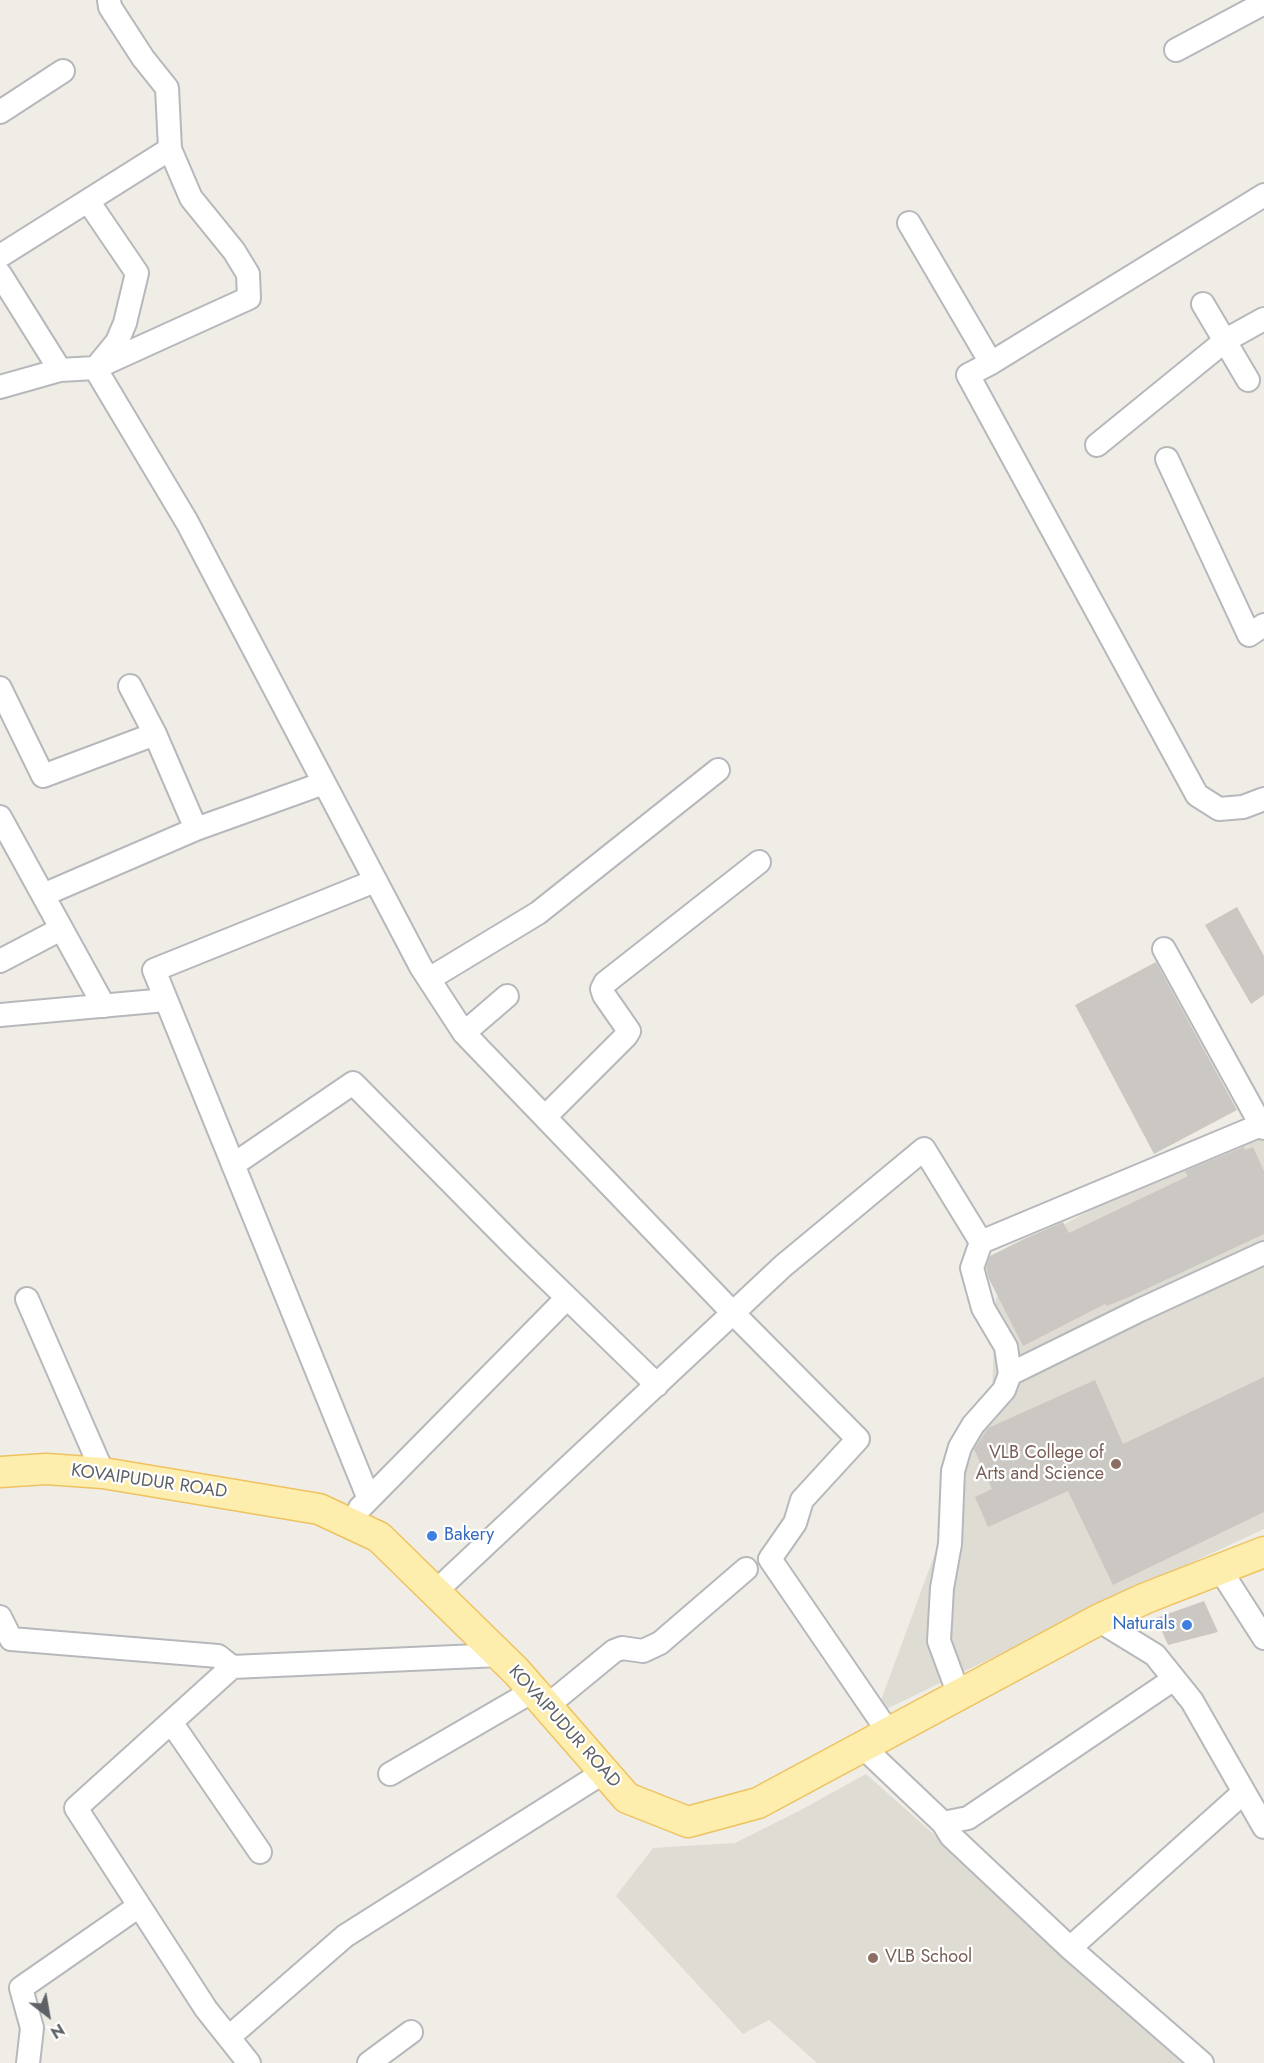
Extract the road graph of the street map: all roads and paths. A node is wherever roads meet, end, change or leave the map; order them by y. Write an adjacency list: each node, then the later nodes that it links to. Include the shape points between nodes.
1 (109, 0): 6 (street, via 143,58 167,88)
2 (1264, 3): 3 (street)
3 (1176, 50)
4 (63, 71): 5 (street)
5 (0, 112)
6 (170, 149): 8 (street); 16 (street, via 191,198 248,274 249,298)
7 (1264, 195): 15 (street)
8 (88, 201): 10 (street); 16 (street, via 138,273 117,342)
9 (909, 223): 15 (street)
10 (0, 256)
11 (0, 274): 17 (street)
12 (1203, 304): 14 (street)
13 (1264, 319): 14 (street)
14 (1226, 340): 18 (street); 20 (street)
15 (991, 363): 28 (street, via 968,375 1197,795 1219,809 1243,807)
16 (95, 368): 17 (street); 27 (street, via 187,522)
17 (60, 370): 19 (street)
18 (1248, 380)
19 (0, 387)
20 (1097, 445)
21 (1167, 459): 22 (street, via 1249,635)
22 (1264, 625)
23 (130, 686): 25 (street)
24 (0, 688): 25 (street, via 43,776)
25 (154, 734): 30 (street)
26 (718, 770): 38 (street, via 538,913)
27 (324, 783): 30 (street); 33 (street)
28 (1264, 799)
29 (0, 817): 31 (street)
30 (196, 828): 34 (street)
31 (6, 841): 34 (street)
32 (759, 862): 44 (street, via 605,983 604,995 629,1031)
33 (375, 881): 38 (street); 40 (street, via 154,970)
34 (43, 895): 35 (street)
35 (62, 929): 37 (street); 41 (street)
36 (1164, 949): 45 (street)
37 (0, 962)
38 (429, 979): 43 (street)
39 (507, 996): 43 (street)
40 (166, 1000): 41 (street); 46 (street)
41 (104, 1006): 42 (street)
42 (0, 1015)
43 (464, 1033): 44 (street)
44 (545, 1117): 51 (street)
45 (1262, 1126): 47 (street)
46 (233, 1165): 49 (street, via 353,1083); 56 (street)
47 (981, 1242): 51 (street, via 924,1149 783,1266); 52 (street, via 972,1268 983,1308 1006,1347)
48 (1264, 1253): 52 (street)
49 (567, 1298): 53 (street); 56 (street)
50 (27, 1299): 55 (street)
51 (733, 1313): 53 (street); 71 (street, via 858,1439 802,1500 795,1523 770,1559)
52 (1010, 1374): 68 (street, via 1004,1390 973,1425 960,1447 953,1471 950,1544 939,1641)
53 (657, 1385): 61 (street)
54 (0, 1472): 55 (main road, KOVAIPUDUR ROAD, via 46,1469)
55 (104, 1473): 57 (main road, KOVAIPUDUR ROAD, via 319,1509)
56 (369, 1499): 57 (street)
57 (346, 1522): 61 (main road, KOVAIPUDUR ROAD, via 380,1537)
58 (1264, 1552): 60 (main road, KOVAIPUDUR ROAD)
59 (746, 1569): 69 (street, via 660,1643 643,1651 614,1651)
60 (1221, 1570): 63 (main road, KOVAIPUDUR ROAD); 64 (street)
61 (435, 1592): 65 (main road, KOVAIPUDUR ROAD)
62 (0, 1617): 66 (street, via 11,1639 218,1656)
63 (1098, 1620): 67 (street, via 1155,1655); 68 (main road, KOVAIPUDUR ROAD)
64 (1264, 1638)
65 (500, 1655): 66 (street); 69 (main road, KOVAIPUDUR ROAD)
66 (232, 1667): 70 (street)
67 (1174, 1679): 75 (street, via 1192,1701); 76 (street, via 968,1818)
68 (959, 1695): 71 (main road, KOVAIPUDUR ROAD)
69 (540, 1698): 73 (main road, KOVAIPUDUR ROAD); 74 (street)
70 (171, 1722): 78 (street); 79 (street, via 76,1808)
71 (889, 1733): 72 (main road, KOVAIPUDUR ROAD)
72 (863, 1747): 73 (main road, KOVAIPUDUR ROAD, via 758,1803 688,1822 627,1798); 76 (street)
73 (604, 1772): 82 (street, via 345,1936)
74 (390, 1774)
75 (1244, 1792): 77 (street); 80 (street)
76 (943, 1823): 80 (street, via 951,1836)
77 (1264, 1827)
78 (260, 1852)
79 (139, 1906): 82 (street, via 206,2009); 83 (street, via 21,1988 32,2028)
80 (1070, 1948): 86 (street)
81 (411, 2032): 85 (street)
82 (229, 2037): 84 (street)
83 (27, 2063)
84 (249, 2063)
85 (369, 2063)
86 (1203, 2063)

